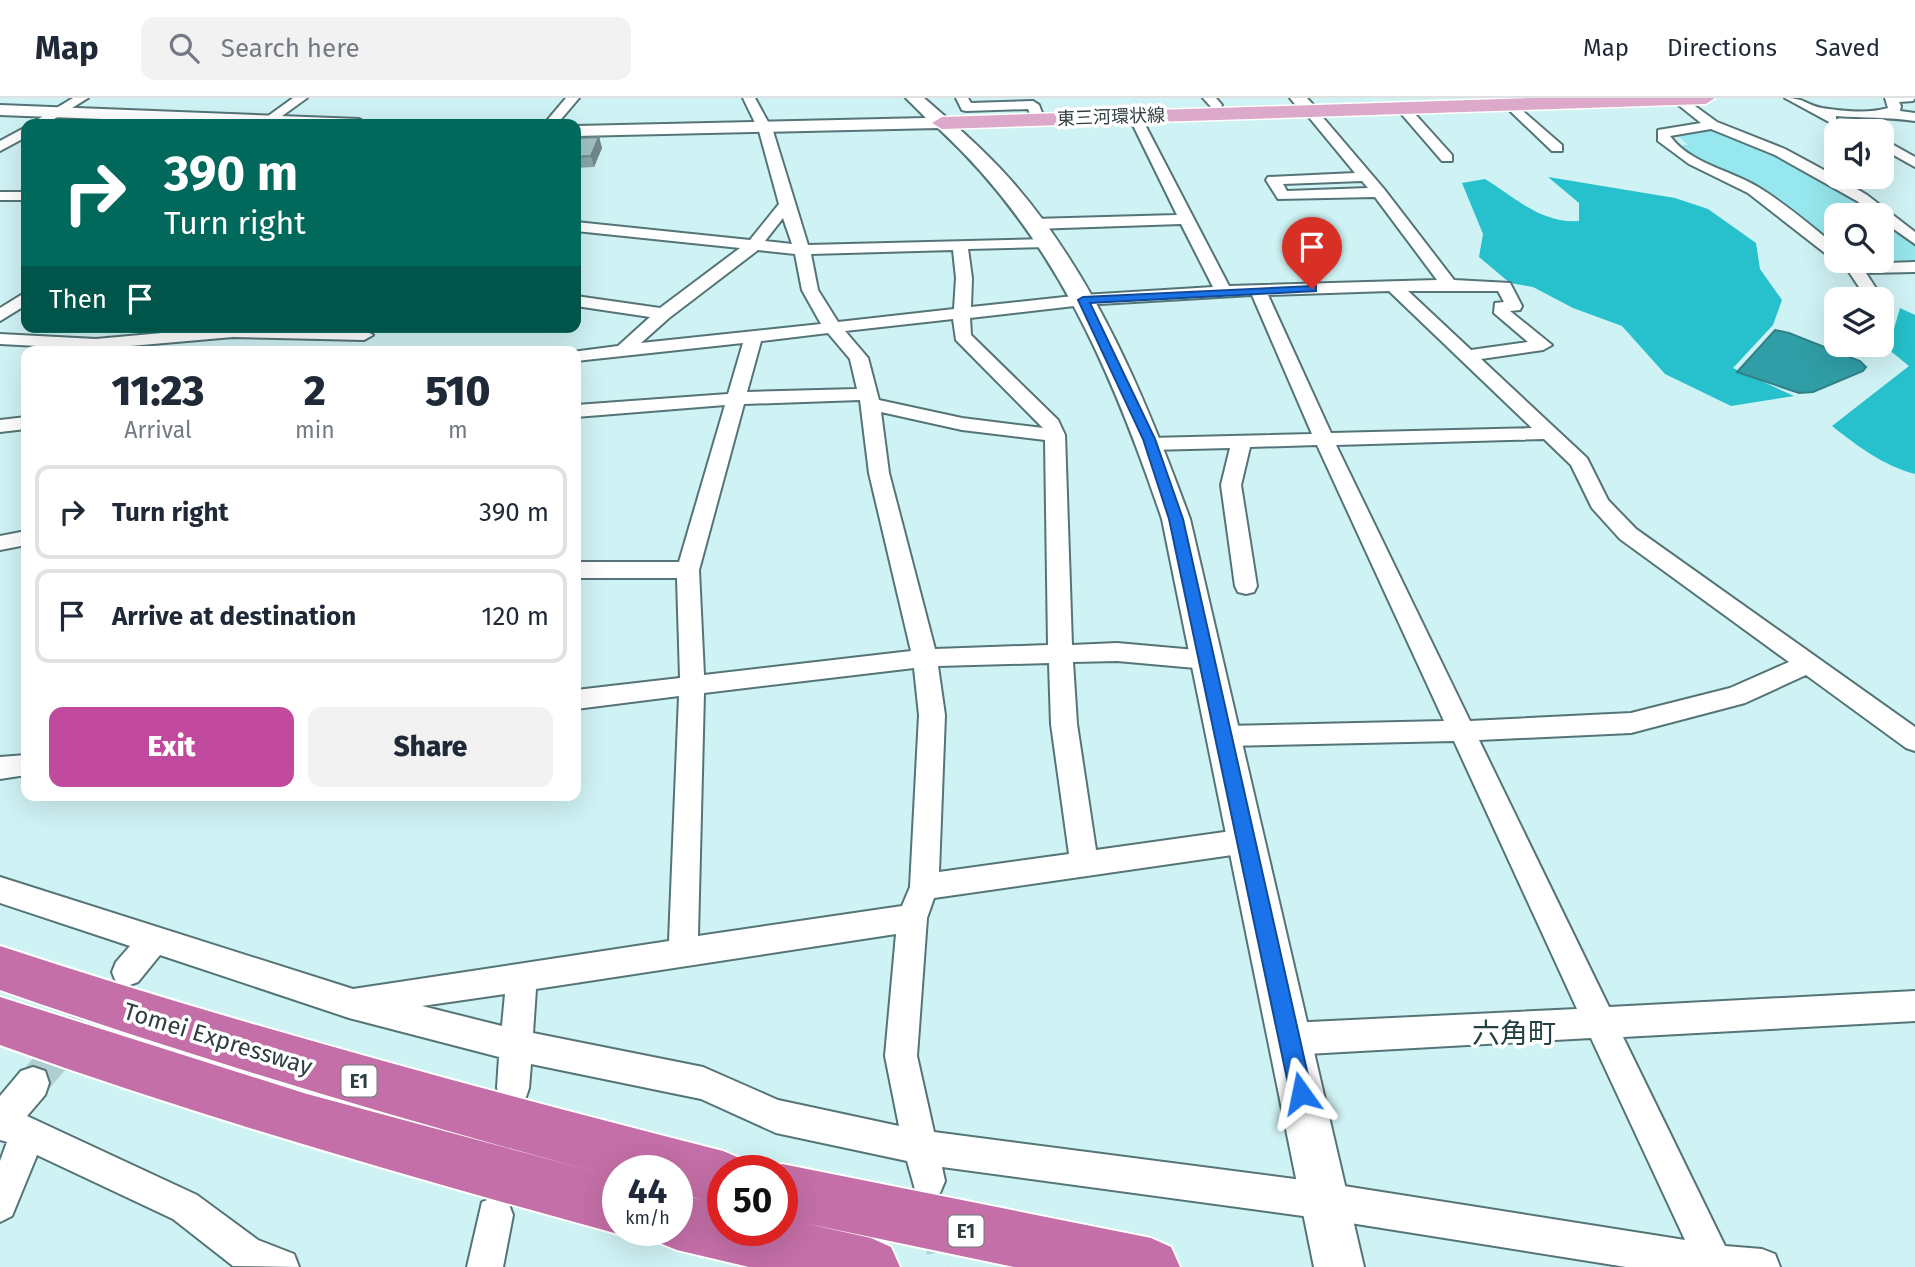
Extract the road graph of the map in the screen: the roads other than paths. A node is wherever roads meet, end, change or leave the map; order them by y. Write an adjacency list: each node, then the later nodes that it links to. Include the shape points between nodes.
1 (82, 98): 18 (street)
2 (301, 98): 25 (street)
3 (573, 98): 26 (street)
4 (749, 98): 31 (street)
5 (914, 98): 29 (main road)
6 (962, 98): 22 (street, via 966,107 1032,105)
7 (1447, 98): 13 (main road, 東三河環状線)
8 (1706, 98): 11 (main road, 東三河環状線)
9 (1791, 98): 17 (street)
10 (1909, 98): 19 (street, via 1890,100 1895,106)
11 (1677, 99): 15 (main road, 東三河環状線); 30 (street)
12 (1213, 102): 14 (main road, 東三河環状線); 22 (main road, 東三河環状線)
13 (1396, 102): 14 (main road, 東三河環状線); 15 (main road, 東三河環状線); 37 (street)
14 (1303, 103): 20 (main road, 東三河環状線); 39 (street)
15 (1510, 104): 35 (street)
16 (0, 110): 18 (main road)
17 (1815, 111): 19 (street); 27 (street)
18 (57, 112): 23 (street); 24 (main road)
19 (1889, 113): 21 (street)
20 (1135, 117): 28 (main road, 東三河環状線); 44 (street)
21 (1915, 117)
22 (1038, 118): 28 (main road, 東三河環状線)
23 (45, 119)
24 (203, 119)
25 (270, 119)
26 (554, 119)
27 (1831, 119)
28 (979, 122): 29 (main road, 東三河環状線)
29 (942, 123): 31 (main road); 46 (main road, via 1012,194)
30 (1712, 125): 47 (street, via 1780,152 1830,179); 49 (street, via 1663,133 1663,138 1678,153 1751,189)
31 (764, 127): 32 (main road); 43 (street)
32 (581, 131)
33 (21, 134): 34 (street)
34 (0, 147)
35 (1558, 148)
36 (1894, 150): 38 (street)
37 (1447, 158)
38 (1915, 163)
39 (1366, 177): 40 (street); 40 (street, via 1273,180 1283,196)
40 (1378, 192): 55 (street)
41 (0, 195): 42 (street)
42 (21, 197)
43 (786, 204): 50 (street); 51 (street)
44 (1186, 219): 46 (street); 59 (street)
45 (581, 227): 50 (street)
46 (1040, 233): 48 (street); 60 (main road)
47 (1915, 239)
48 (959, 244): 51 (street); 63 (street, via 965,270)
49 (1824, 245)
50 (752, 246): 51 (street); 64 (street)
51 (801, 250): 66 (street, via 810,290)
52 (1894, 266): 53 (street)
53 (1915, 267)
54 (1855, 273): 57 (street)
55 (1449, 285): 56 (street); 72 (street, via 1504,286 1514,306 1501,307 1502,313 1543,345)
56 (1394, 286): 58 (street); 72 (street)
57 (1866, 287)
58 (1258, 290): 59 (street); 80 (street)
59 (1223, 291): 60 (street)
60 (1083, 300): 63 (street); 82 (main road)
61 (21, 301): 65 (street)
62 (581, 302): 64 (street)
63 (960, 311): 66 (street); 79 (street, via 962,336 1052,424)
64 (663, 314): 70 (street)
65 (0, 316)
66 (832, 327): 68 (street); 74 (street, via 859,358)
67 (222, 333): 69 (street, via 96,344)
68 (753, 337): 70 (street); 73 (street)
69 (0, 339)
70 (624, 351): 71 (street)
71 (581, 355)
72 (1467, 356): 78 (street)
73 (736, 398): 74 (street); 75 (street); 86 (street)
74 (869, 399): 79 (street, via 931,421); 89 (street, via 879,473)
75 (581, 411)
76 (21, 424): 77 (street)
77 (0, 426)
78 (1550, 433): 80 (street); 91 (street, via 1580,462 1599,503 1628,534)
79 (1055, 435): 88 (street)
80 (1324, 440): 81 (street); 94 (street)
81 (1242, 442): 82 (street); 87 (street, via 1231,485)
82 (1150, 443): 90 (main road, via 1176,519)
83 (21, 539): 84 (street)
84 (0, 542)
85 (581, 570): 86 (street)
86 (688, 570): 92 (street)
87 (1246, 586)
88 (1059, 654): 89 (street); 90 (street, via 1117,652); 100 (street, via 1063,724)
89 (925, 657): 92 (street); 101 (street, via 932,715)
90 (1207, 660): 95 (main road)
91 (1810, 663): 94 (street, via 1736,696 1631,723); 96 (street)
92 (692, 685): 93 (street); 105 (street)
93 (581, 698)
94 (1462, 731): 95 (street); 112 (street)
95 (1224, 736): 99 (main road)
96 (1915, 741)
97 (21, 766): 98 (street)
98 (0, 768)
99 (1246, 841): 100 (street); 113 (main road)
100 (1084, 863): 101 (street)
101 (924, 887): 103 (street)
102 (0, 890): 104 (street)
103 (912, 918): 105 (street); 118 (street, via 901,1056)
104 (155, 939): 107 (street); 109 (street)
105 (683, 953): 108 (street)
106 (0, 968): 119 (highway, Tomei Expressway / E1, via 131,1013 469,1113)
107 (127, 972)
108 (522, 976): 109 (street); 114 (street)
109 (349, 1003): 114 (street)
110 (1915, 1006): 112 (street)
111 (0, 1021): 123 (highway, E1, via 96,1055 432,1157)
112 (1598, 1021): 113 (street); 127 (street)
113 (1289, 1039): 122 (main road)
114 (515, 1045): 116 (street); 118 (street, via 704,1083 776,1116)
115 (33, 1083): 117 (street)
116 (513, 1088)
117 (9, 1126): 124 (street); 128 (street, via 185,1207 246,1253)
118 (920, 1147): 120 (street); 122 (street)
119 (707, 1174)
120 (928, 1181)
121 (798, 1194): 131 (highway, E1)
122 (1325, 1201): 127 (street); 132 (main road)
123 (602, 1202)
124 (0, 1204)
125 (495, 1215): 129 (street)
126 (693, 1226): 130 (highway)
127 (1715, 1265): 133 (street)
128 (281, 1267)
129 (485, 1267)
130 (871, 1267)
131 (1151, 1267)
132 (1339, 1267)
133 (1762, 1267)

